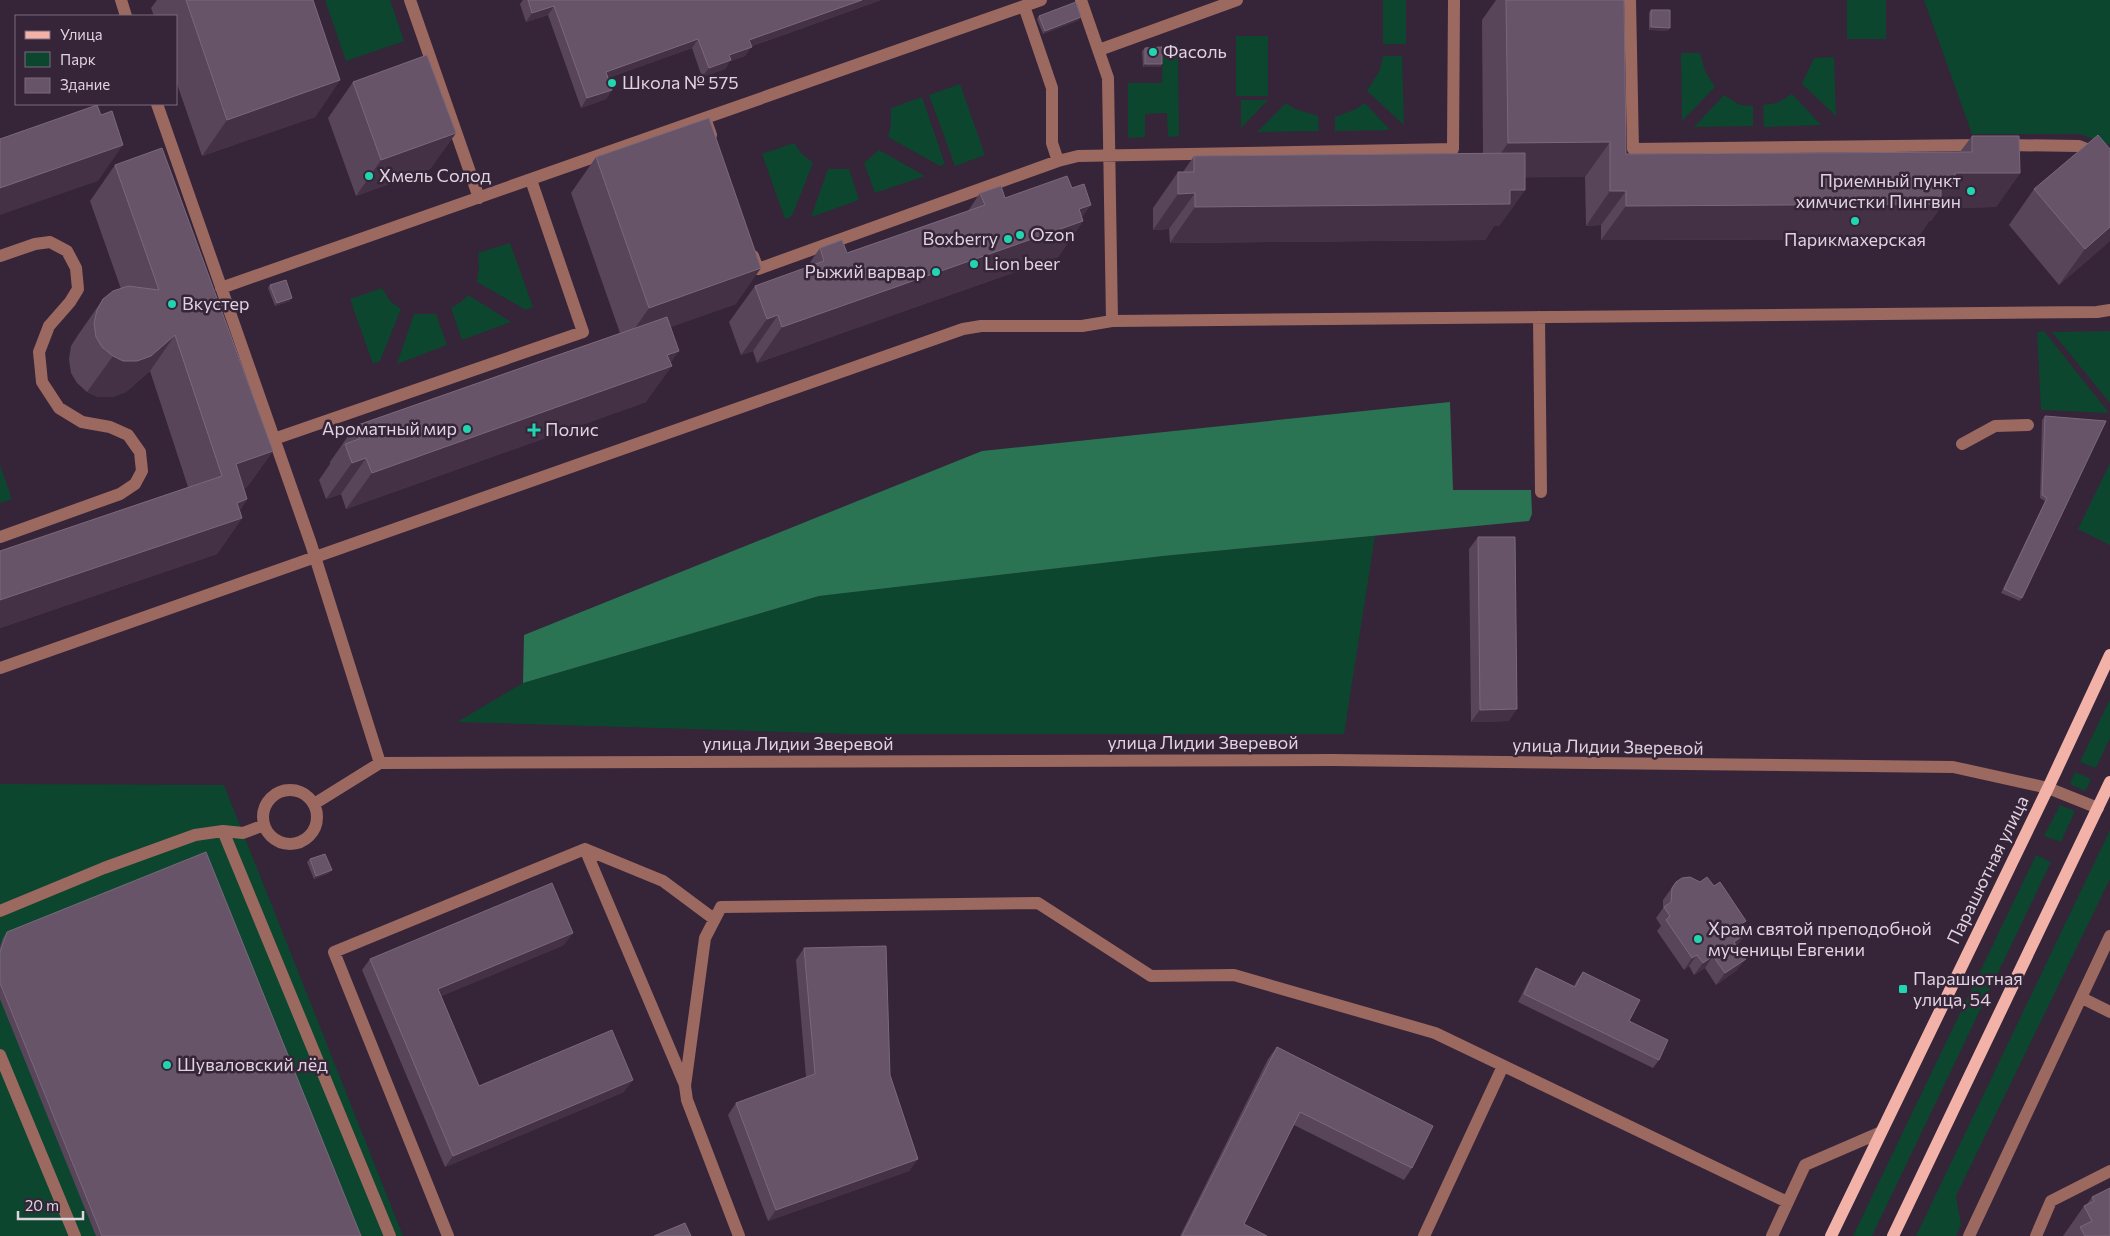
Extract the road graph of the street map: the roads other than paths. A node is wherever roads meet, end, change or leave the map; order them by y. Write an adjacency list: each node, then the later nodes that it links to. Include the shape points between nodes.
1 (121, 0): 9 (street)
2 (410, 0): 18 (street)
3 (1041, 0): 8 (street)
4 (1081, 0): 10 (street)
5 (1237, 0): 10 (street)
6 (1454, 0): 14 (street, via 1453,149)
7 (1630, 0): 15 (street, via 1633,149 2061,145 2079,146)
8 (1024, 6): 12 (street); 16 (street, via 1052,88 1052,143)
9 (126, 15)
10 (1099, 50): 14 (street, via 1108,78)
11 (157, 105): 21 (street)
12 (705, 118): 13 (street); 17 (street)
13 (717, 151)
14 (1108, 154): 16 (street); 24 (street)
15 (2110, 158)
16 (1058, 161): 19 (street, via 758,269)
17 (531, 180): 18 (street); 26 (street, via 583,332)
18 (479, 198): 21 (street)
19 (748, 242)
20 (0, 256): 29 (street, via 50,242 67,251 76,268 78,288 49,326 39,352 42,382 59,408 82,422 110,427 128,435 140,452 142,470 136,484 120,494)
21 (221, 288): 26 (street)
22 (2110, 310): 23 (street)
23 (1539, 317): 24 (street); 28 (street)
24 (1112, 321): 30 (street, via 1082,326 980,326 948,333)
25 (2028, 425): 27 (street, via 1995,426)
26 (274, 439): 30 (street)
27 (1962, 444)
28 (1541, 492)
29 (0, 537)
30 (315, 558): 32 (street); 33 (street)
31 (2110, 654): 35 (main road, Парашютная улица)
32 (0, 668)
33 (380, 763): 35 (street, улица Лидии Зверевой, via 1332,760 1953,767); 36 (street)
34 (2110, 782): 37 (main road)
35 (2048, 788): 37 (street, улица Лидии Зверевой); 49 (main road, Парашютная улица)
36 (314, 804): 38 (street, via 298,791 284,790 267,802); 38 (street, via 317,822 314,830 300,842 292,844 274,839)
37 (2098, 808): 59 (main road)
38 (264, 825): 39 (street, via 243,833)
39 (223, 831): 41 (street, via 195,835); 53 (street)
40 (585, 849): 42 (street, via 662,881); 48 (street); 54 (street, via 334,952)
41 (0, 911)
42 (714, 919): 47 (street, via 721,907 1038,903 1151,976 1234,975 1435,1033); 48 (street, via 705,938)
43 (2110, 936): 44 (street)
44 (2082, 998): 45 (street); 60 (street)
45 (2110, 1012)
46 (0, 1055): 52 (street)
47 (1503, 1066): 51 (street); 56 (street)
48 (685, 1086): 55 (street, via 687,1100)
49 (1880, 1133): 51 (street, via 1805,1165); 58 (main road, Парашютная улица)
50 (2110, 1171): 61 (street, via 2051,1201)
51 (1787, 1202): 57 (street)
52 (75, 1236)
53 (390, 1236)
54 (448, 1236)
55 (739, 1236)
56 (1424, 1236)
57 (1772, 1236)
58 (1831, 1236)
59 (1893, 1236)
60 (1969, 1236)
61 (2036, 1236)

